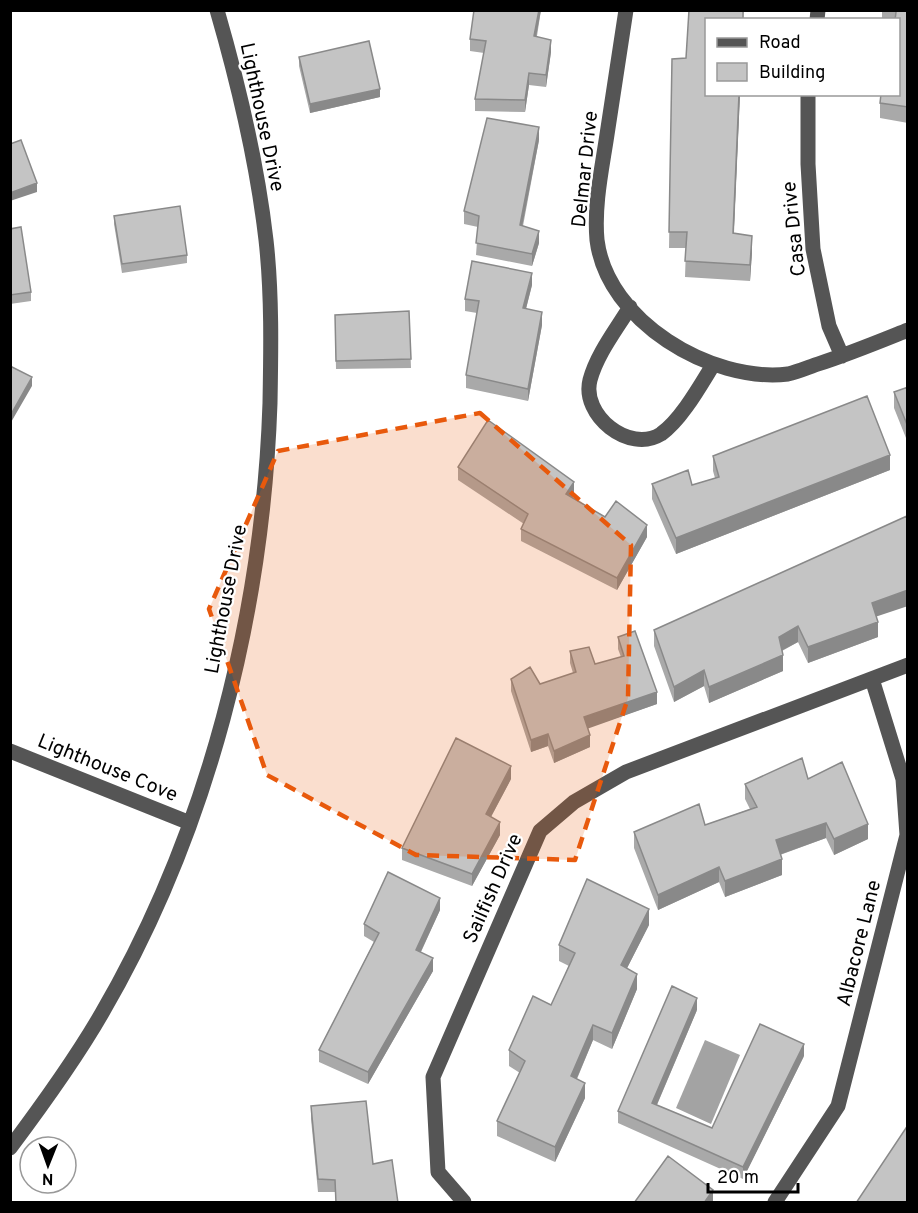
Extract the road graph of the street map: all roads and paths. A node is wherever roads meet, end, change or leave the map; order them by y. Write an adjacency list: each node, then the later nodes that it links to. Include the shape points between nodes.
1 (217, 10): 11 (street, Lighthouse Drive, via 240,90 266,242 270,312 268,441 263,514 238,654 210,766)
2 (626, 10): 4 (street, Delmar Drive, via 596,218 602,265)
3 (807, 96): 6 (street, Casa Drive, via 813,249 829,326)
4 (630, 307): 7 (street, Delmar Drive, via 673,344); 7 (street, via 605,346 590,380 591,405 608,425 637,440 664,432)
5 (908, 330): 6 (street, Delmar Drive)
6 (842, 356): 7 (street, Delmar Drive, via 791,373 770,375)
7 (713, 365)
8 (908, 665): 9 (street, Sailfish Drive)
9 (872, 679): 13 (street, Sailfish Drive, via 626,772 574,802 540,831 433,1077 438,1172); 14 (street, Albacore Lane, via 903,779 907,835 838,1106)
10 (10, 751): 11 (street, Lighthouse Cove)
11 (190, 823): 12 (street, Lighthouse Drive, via 154,911 103,1012)
12 (10, 1148)
13 (464, 1203)
14 (775, 1203)

